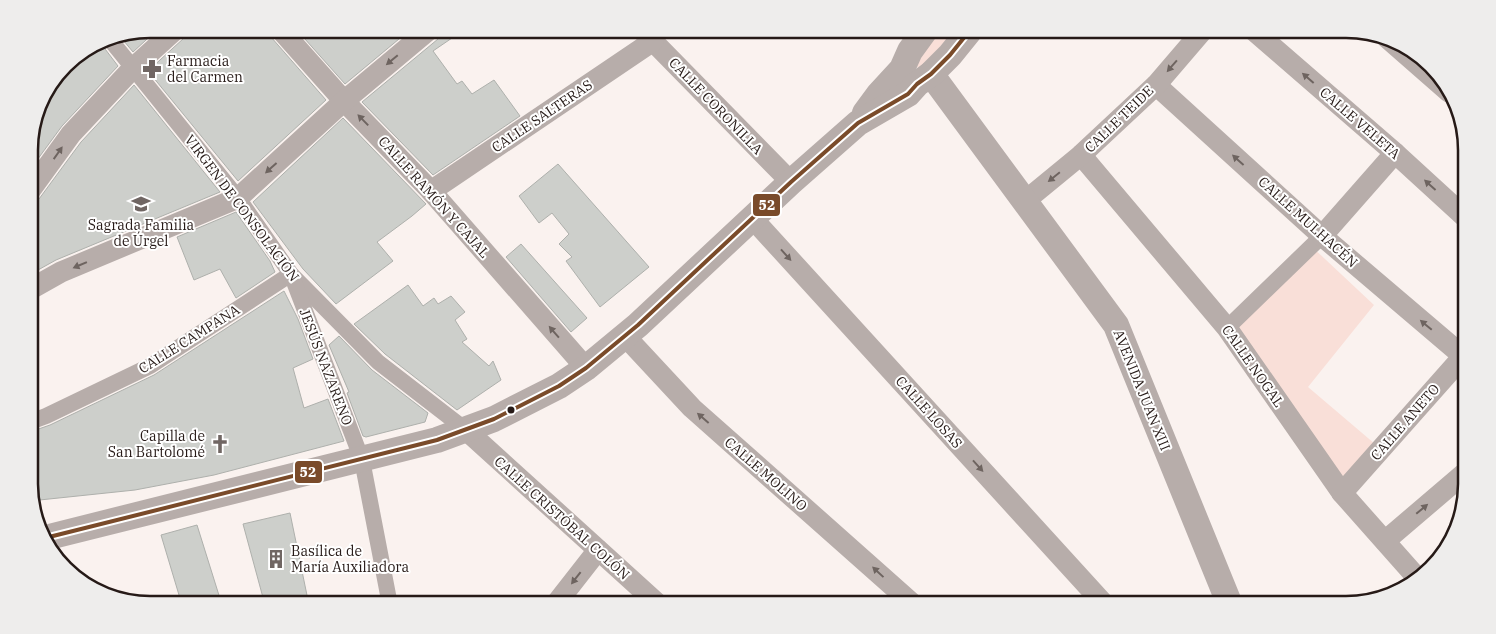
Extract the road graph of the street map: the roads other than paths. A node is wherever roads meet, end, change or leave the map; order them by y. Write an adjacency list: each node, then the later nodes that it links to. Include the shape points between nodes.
1 (166, 38): 13 (street)
2 (288, 38): 18 (street, CALLE RAMÓN Y CAJAL)
3 (419, 38): 18 (street, one-way to 18)
4 (643, 38): 23 (street, CALLE SALTERAS)
5 (650, 38): 22 (street, CALLE CORONILLA)
6 (920, 38): 15 (street, via 910,52)
7 (964, 38): 12 (street)
8 (1196, 38): 16 (street, CALLE TEIDE, one-way to 16)
9 (1262, 38): 19 (street, CALLE VELETA, one-way to 9)
10 (113, 43): 13 (street, VIRGEN DE CONSOLACIÓN)
11 (1406, 54): 14 (street)
12 (950, 55): 15 (street); 17 (street, via 944,78)
13 (133, 68): 21 (street, one-way to 13, via 71,134); 24 (street, VIRGEN DE CONSOLACIÓN)
14 (1431, 77)
15 (914, 80): 17 (street, AVENIDA JUAN XIII); 22 (street, via 879,94 858,124)
16 (1156, 85): 20 (street, CALLE TEIDE); 28 (street, CALLE MULHACÉN, one-way to 16)
17 (948, 98): 25 (street, AVENIDA JUAN XIII)
18 (344, 101): 23 (street, CALLE RAMÓN Y CAJAL, one-way to 18); 24 (street, one-way to 24)
19 (1395, 153): 26 (street, CALLE VELETA, one-way to 19); 28 (street)
20 (1081, 155): 25 (street, CALLE TEIDE, one-way to 25); 31 (street, CALLE NOGAL)
21 (38, 180)
22 (791, 182): 27 (street)
23 (431, 191): 35 (street, CALLE RAMÓN Y CAJAL, one-way to 23)
24 (238, 198): 29 (street, VIRGEN DE CONSOLACIÓN); 30 (street, one-way to 30, via 61,272)
25 (1026, 200): 52 (street, AVENIDA JUAN XIII, via 1116,325)
26 (1458, 211)
27 (753, 219): 32 (street); 51 (street, CALLE LOSAS, one-way to 51)
28 (1322, 236): 31 (street); 33 (street, CALLE MULHACÉN, one-way to 28)
29 (291, 274): 36 (street, CALLE CAMPANA, via 150,366); 38 (street, VIRGEN DE CONSOLACIÓN, via 378,362); 39 (street, JESÚS NAZARENO)
30 (38, 285)
31 (1227, 328): 42 (street, CALLE NOGAL)
32 (625, 336): 35 (street); 50 (street, CALLE MOLINO, one-way to 32, via 692,408)
33 (1458, 348)
34 (1458, 362): 42 (street, CALLE ANETO)
35 (586, 368): 37 (street, via 559,386)
36 (38, 419)
37 (494, 419): 38 (street); 40 (street, via 491,440)
38 (462, 427): 39 (street, via 437,440); 40 (street, CALLE CRISTÓBAL COLÓN)
39 (362, 460): 43 (street); 47 (street, JESÚS NAZARENO)
40 (497, 460): 45 (street, CALLE CRISTÓBAL COLÓN)
41 (1458, 479): 44 (street, one-way to 41)
42 (1342, 492): 44 (street, CALLE NOGAL)
43 (50, 537)
44 (1385, 541): 46 (street, CALLE NOGAL)
45 (598, 550): 48 (street, one-way to 48); 49 (street, CALLE CRISTÓBAL COLÓN)
46 (1414, 574)
47 (388, 596)
48 (562, 596)
49 (649, 596)
50 (904, 596)
51 (1097, 596)
52 (1226, 596)

